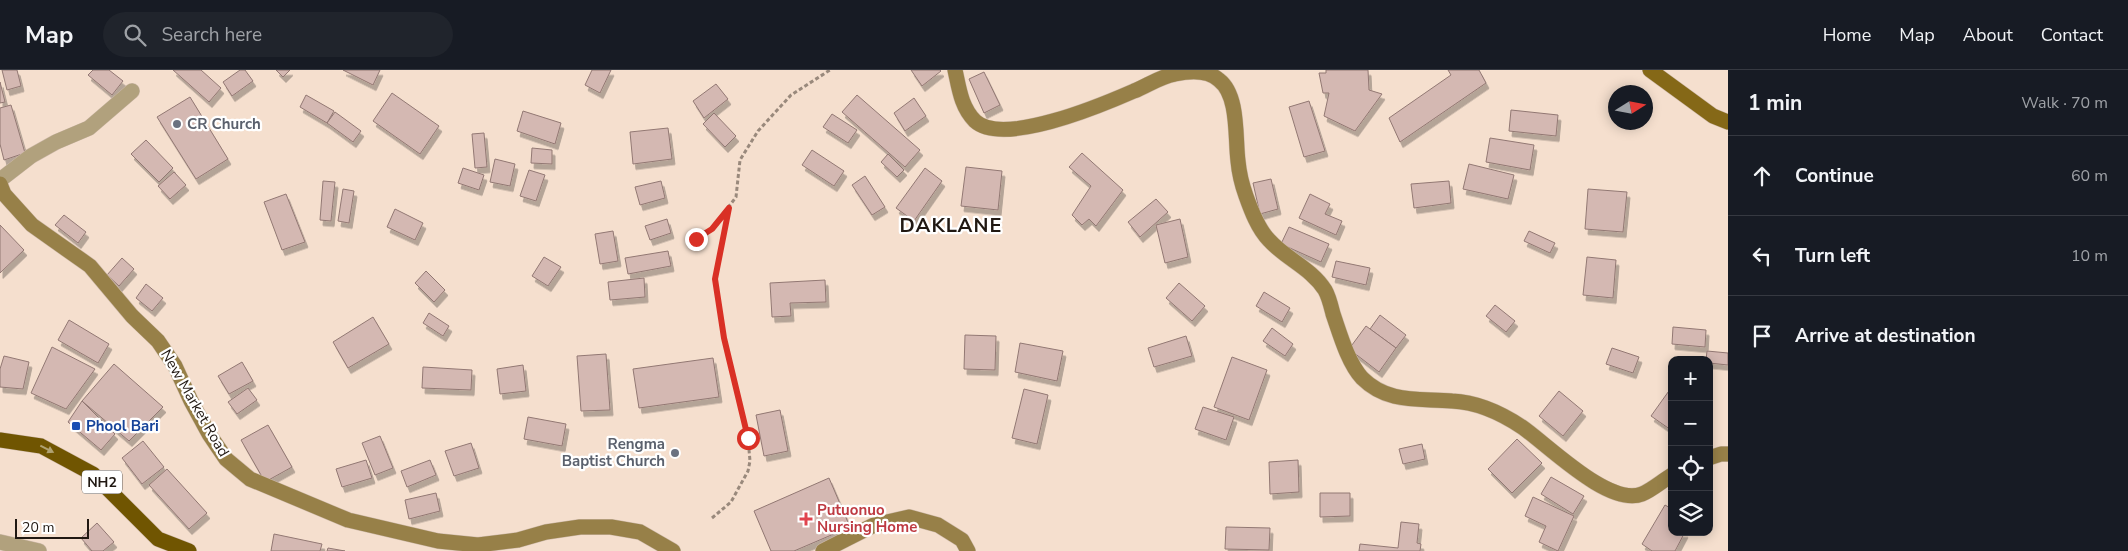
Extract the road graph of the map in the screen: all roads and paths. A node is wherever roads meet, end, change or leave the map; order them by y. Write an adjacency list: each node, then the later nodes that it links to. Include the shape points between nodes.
1 (830, 70): 8 (path, via 791,95 758,132 740,160 736,197)
2 (955, 70): 13 (street, via 962,101 976,122 997,130 1025,128 1069,116 1175,74 1205,72 1220,80 1230,94 1238,164 1255,218 1268,240 1311,272 1326,292 1339,331 1361,377 1379,392 1403,400 1453,401 1489,409 1520,426 1608,490 1628,496 1642,494)
3 (1650, 70): 5 (main road, via 1713,116)
4 (132, 91): 6 (street, via 89,128 31,156)
5 (1728, 122)
6 (0, 180)
7 (0, 184): 19 (street, New Market Road, via 4,194 32,225 90,266 158,341 176,366 209,434 226,459 250,479 348,520 438,541 478,544 518,540 580,527 610,527 640,532)
8 (729, 208): 9 (path, via 712,229); 14 (path, via 715,279 750,461 748,472 731,502)
9 (696, 239)
10 (0, 440): 16 (highway, NH2, one-way to 16, via 41,446 93,474)
11 (1728, 454): 12 (street)
12 (1713, 457)
13 (1668, 478)
14 (712, 518)
15 (0, 542): 17 (street)
16 (160, 545): 18 (highway, NH2)
17 (40, 551)
18 (189, 551)
19 (673, 551)
20 (823, 551): 21 (street, via 874,525 909,517 938,525 962,540)
21 (968, 551)

